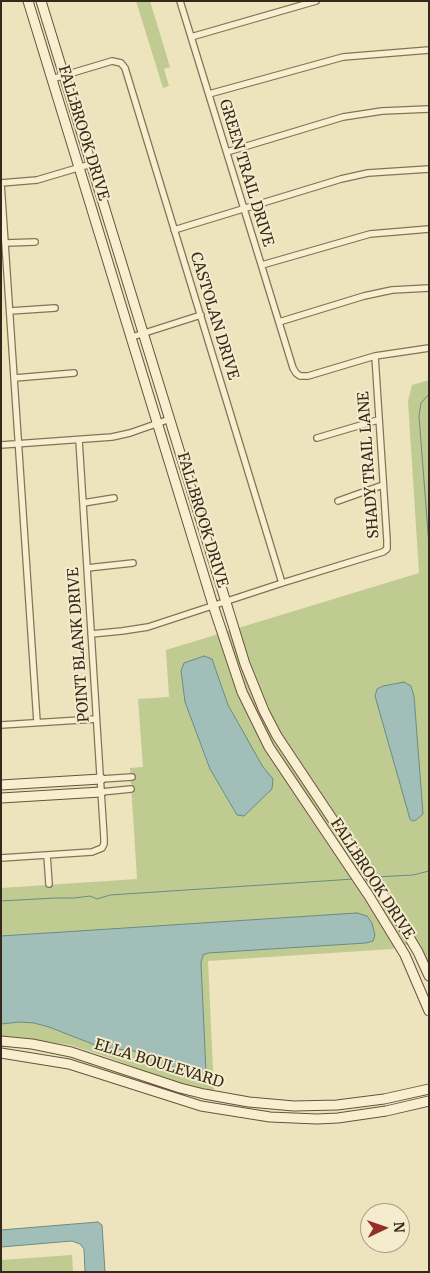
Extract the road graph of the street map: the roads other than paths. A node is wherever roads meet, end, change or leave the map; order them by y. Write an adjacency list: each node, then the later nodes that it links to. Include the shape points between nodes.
1 (28, 1): 5 (main road, FALLBROOK DRIVE)
2 (180, 1): 6 (street, GREEN TRAIL DRIVE)
3 (316, 1): 6 (street)
4 (43, 5): 5 (main road); 8 (main road, FALLBROOK DRIVE)
5 (32, 12): 9 (main road, FALLBROOK DRIVE)
6 (191, 36): 10 (street, GREEN TRAIL DRIVE)
7 (429, 50): 10 (street, via 343,57)
8 (64, 75): 9 (street); 13 (main road, FALLBROOK DRIVE); 19 (street, CASTOLAN DRIVE, via 108,61 121,63 125,68)
9 (52, 78): 14 (main road, FALLBROOK DRIVE)
10 (208, 94): 12 (street, GREEN TRAIL DRIVE)
11 (429, 109): 12 (street, via 343,117)
12 (227, 152): 17 (street, GREEN TRAIL DRIVE)
13 (91, 164): 14 (street); 22 (main road, FALLBROOK DRIVE)
14 (80, 168): 16 (street, via 37,180); 23 (main road, FALLBROOK DRIVE)
15 (429, 169): 17 (street, via 368,173)
16 (1, 183): 21 (street)
17 (244, 208): 19 (street); 24 (street, GREEN TRAIL DRIVE)
18 (429, 229): 24 (street, via 370,234)
19 (174, 230): 28 (street, CASTOLAN DRIVE)
20 (35, 242): 21 (street)
21 (6, 243): 27 (street)
22 (117, 246): 23 (main road); 30 (main road, FALLBROOK DRIVE)
23 (105, 250): 31 (main road, FALLBROOK DRIVE)
24 (262, 265): 29 (street, GREEN TRAIL DRIVE)
25 (429, 288): 29 (street, via 392,290 364,296)
26 (55, 308): 27 (street)
27 (10, 311): 35 (street)
28 (201, 315): 30 (street); 51 (street, CASTOLAN DRIVE)
29 (279, 322): 33 (street, GREEN TRAIL DRIVE, via 293,368 300,376)
30 (143, 333): 31 (street); 36 (main road, FALLBROOK DRIVE)
31 (132, 337): 38 (main road, FALLBROOK DRIVE)
32 (429, 348): 33 (street)
33 (375, 356): 37 (street, SHADY TRAIL LANE)
34 (74, 372): 35 (street)
35 (14, 378): 41 (street)
36 (170, 419): 38 (street); 47 (main road, FALLBROOK DRIVE)
37 (378, 420): 39 (street); 43 (street, SHADY TRAIL LANE)
38 (158, 423): 40 (street, via 112,437); 48 (main road, FALLBROOK DRIVE)
39 (317, 438)
40 (79, 440): 41 (street); 46 (street, POINT BLANK DRIVE)
41 (19, 444): 42 (street); 58 (street)
42 (1, 445)
43 (383, 485): 45 (street); 51 (street, SHADY TRAIL LANE, via 386,549 383,552)
44 (114, 498): 46 (street)
45 (338, 501)
46 (83, 503): 50 (street, POINT BLANK DRIVE)
47 (201, 522): 48 (main road); 52 (main road, FALLBROOK DRIVE)
48 (189, 525): 53 (main road, FALLBROOK DRIVE)
49 (133, 563): 50 (street)
50 (86, 568): 54 (street, POINT BLANK DRIVE)
51 (282, 583): 52 (street)
52 (225, 601): 53 (street); 55 (main road, FALLBROOK DRIVE)
53 (213, 604): 54 (street, via 142,628); 56 (main road, FALLBROOK DRIVE, via 242,692)
54 (91, 634): 57 (street, POINT BLANK DRIVE)
55 (264, 712): 56 (main road); 68 (main road, FALLBROOK DRIVE)
56 (254, 717): 70 (main road, FALLBROOK DRIVE, via 269,747)
57 (96, 719): 58 (street); 61 (street, POINT BLANK DRIVE)
58 (36, 722): 59 (street)
59 (1, 725)
60 (132, 777): 61 (street)
61 (100, 779): 62 (main road); 64 (street, POINT BLANK DRIVE)
62 (1, 786)
63 (131, 789): 64 (street)
64 (101, 792): 65 (main road); 66 (street, POINT BLANK DRIVE, via 102,848 92,852)
65 (1, 798)
66 (47, 855): 67 (street); 69 (street)
67 (1, 858)
68 (376, 883): 70 (main road); 71 (main road, FALLBROOK DRIVE)
69 (49, 884)
70 (366, 893): 72 (main road, FALLBROOK DRIVE)
71 (422, 962): 72 (main road); 73 (main road, FALLBROOK DRIVE)
72 (411, 968): 74 (main road, FALLBROOK DRIVE)
73 (429, 976)
74 (429, 1011)
75 (1, 1041): 78 (main road, ELLA BOULEVARD, via 72,1052)
76 (1, 1053): 80 (main road, ELLA BOULEVARD, via 68,1064)
77 (429, 1088): 81 (main road, ELLA BOULEVARD, via 376,1100)
78 (204, 1094): 80 (main road); 81 (main road, ELLA BOULEVARD)
79 (429, 1101): 82 (main road, ELLA BOULEVARD, via 362,1115)
80 (201, 1106): 82 (main road, ELLA BOULEVARD, via 247,1115)
81 (308, 1107): 82 (main road)
82 (308, 1119)

